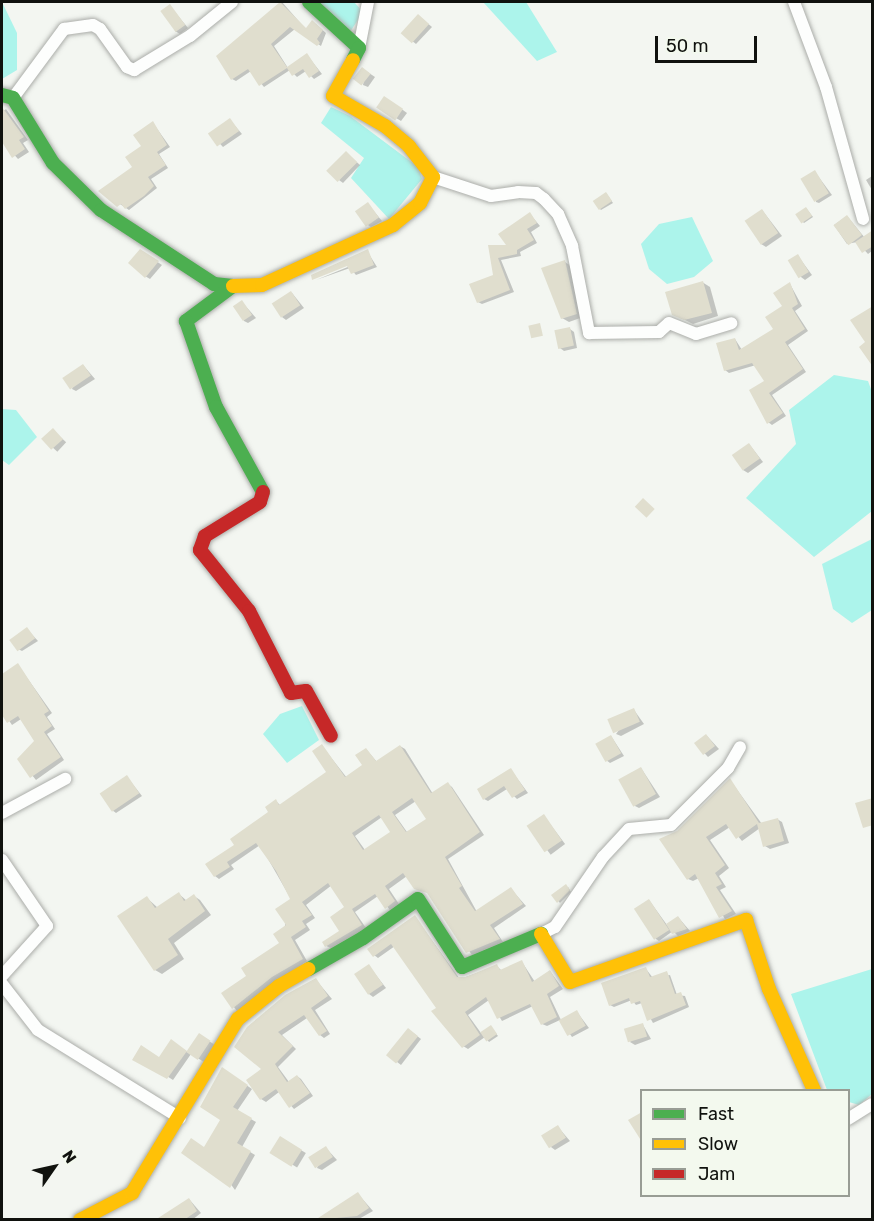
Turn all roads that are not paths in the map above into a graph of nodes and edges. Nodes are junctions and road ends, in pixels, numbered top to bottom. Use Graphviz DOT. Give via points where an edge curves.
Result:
graph roads {
  1 [pos="232,2"];
  2 [pos="309,2"];
  3 [pos="368,2"];
  4 [pos="794,2"];
  5 [pos="359,48"];
  6 [pos="7,96"];
  7 [pos="433,177"];
  8 [pos="862,219"];
  9 [pos="233,285"];
  10 [pos="731,323"];
  11 [pos="331,736"];
  12 [pos="740,747"];
  13 [pos="64,779"];
  14 [pos="2,813"];
  15 [pos="2,860"];
  16 [pos="543,933"];
  17 [pos="2,976"];
  18 [pos="2,984"];
  19 [pos="814,1089"];
  20 [pos="873,1104"];
  21 [pos="180,1118"];
  22 [pos="850,1118"];
  23 [pos="80,1220"];
  1 -- 6 [label="street" via="190,36 134,70 127,67 100,29 93,25 64,29"];
  2 -- 5 [label="street"];
  3 -- 5 [label="street"];
  4 -- 8 [label="street" via="826,87"];
  5 -- 7 [label="street" via="333,96 385,126 410,146"];
  6 -- 9 [label="street" via="53,163 100,210 214,284"];
  7 -- 9 [label="street" via="420,203 393,225 262,285"];
  7 -- 10 [label="street" via="491,196 518,192 536,193 544,198 558,214 572,246 589,333 659,332 669,323 696,334"];
  9 -- 11 [label="street" via="186,321 216,406 264,488 260,502 204,536 200,550 249,611 291,693 306,692"];
  12 -- 16 [label="street" via="728,768 671,825 628,829 603,857 555,927"];
  13 -- 14 [label="street"];
  15 -- 17 [label="street" via="47,926"];
  16 -- 19 [label="street" via="570,982 746,920 769,989"];
  16 -- 21 [label="street" via="462,967 418,899 363,938 279,987 238,1019"];
  18 -- 21 [label="street" via="38,1030"];
  20 -- 22 [label="street"];
  21 -- 23 [label="street" via="132,1193"];
}
